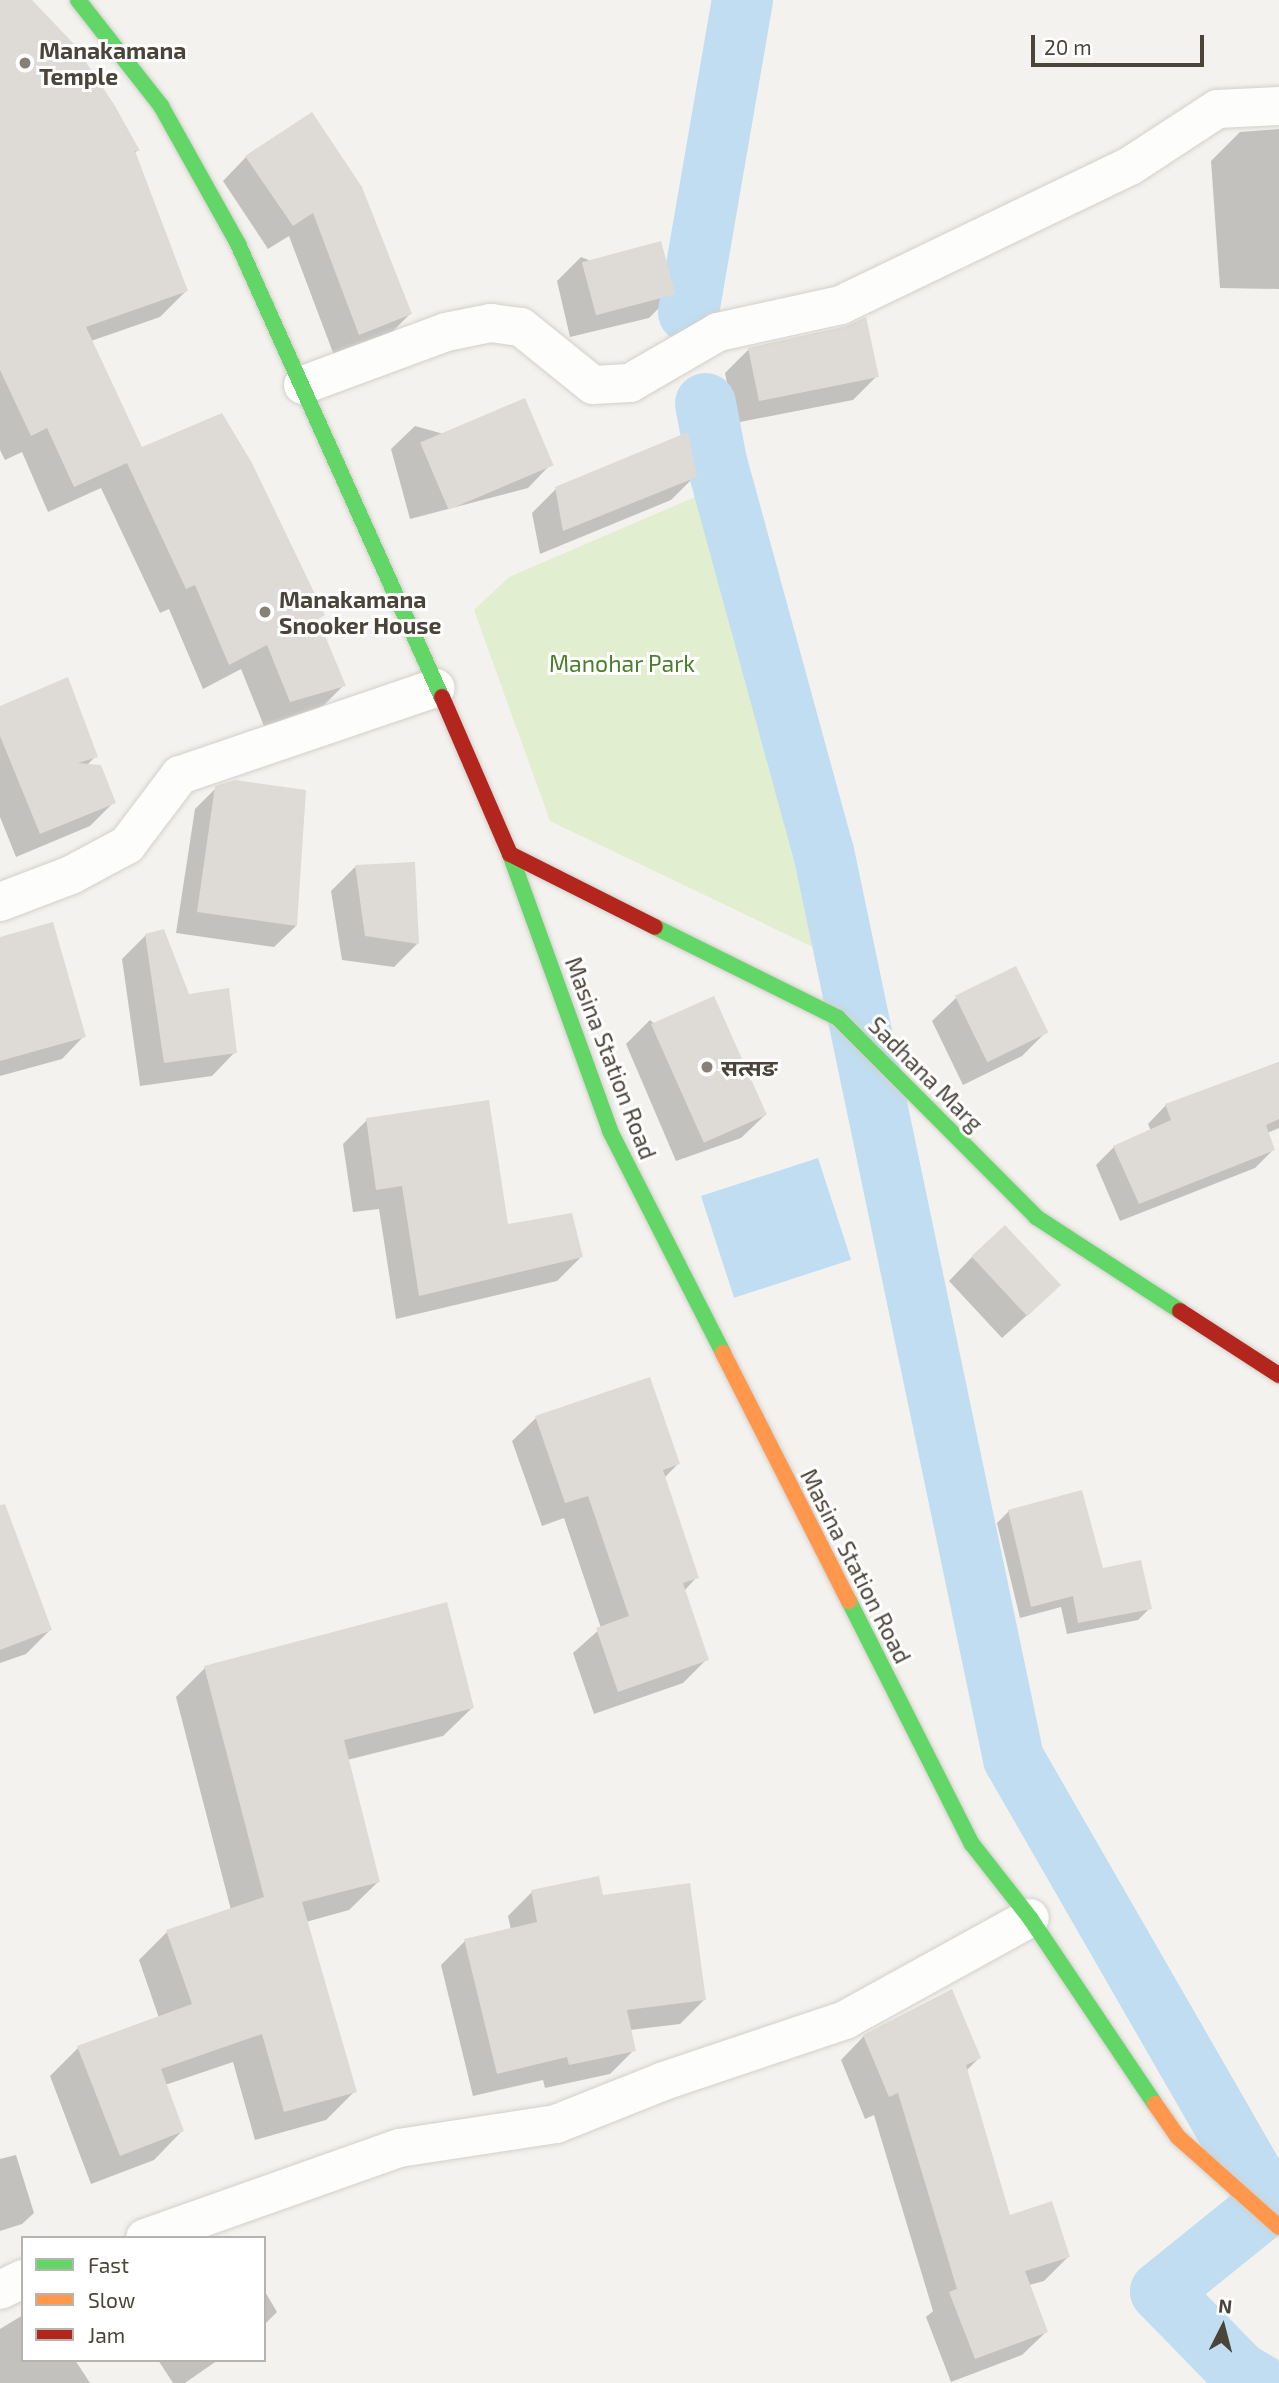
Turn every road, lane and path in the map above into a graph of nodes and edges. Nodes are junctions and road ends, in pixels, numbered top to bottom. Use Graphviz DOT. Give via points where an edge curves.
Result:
graph roads {
  1 [pos="78,0"];
  2 [pos="1279,106"];
  3 [pos="303,385"];
  4 [pos="436,688"];
  5 [pos="510,854"];
  6 [pos="0,902"];
  7 [pos="1279,1375"];
  8 [pos="1030,1918"];
  9 [pos="1279,2227"];
  10 [pos="151,2236"];
  11 [pos="21,2280"];
  12 [pos="0,2290"];
  1 -- 3 [label="main road, Masina Station Road" via="161,106 238,244"];
  2 -- 3 [label="street" via="1217,109 1130,166 841,305 718,332 630,383 593,385 521,327 491,323 446,332"];
  3 -- 4 [label="main road, Masina Station Road"];
  4 -- 5 [label="main road, Masina Station Road"];
  4 -- 6 [label="street" via="180,775 127,845 71,875"];
  5 -- 7 [label="main road, Sadhana Marg" via="838,1017 1036,1217"];
  5 -- 8 [label="main road, Masina Station Road" via="610,1131 972,1844"];
  8 -- 9 [label="main road, Masina Station Road" via="1178,2137"];
  8 -- 10 [label="street" via="845,2020 664,2081 556,2124 399,2148"];
  11 -- 12 [label="street"];
}
